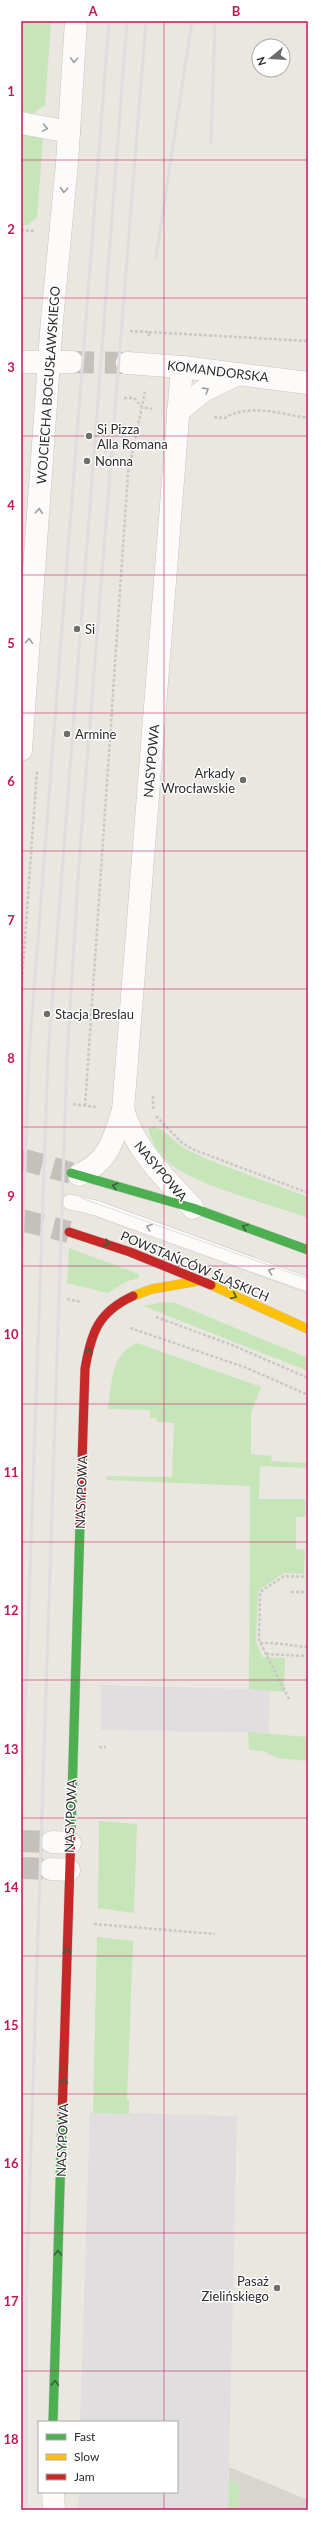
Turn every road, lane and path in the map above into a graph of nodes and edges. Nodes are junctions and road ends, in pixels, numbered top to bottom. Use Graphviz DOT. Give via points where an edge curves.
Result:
graph roads {
  1 [pos="76,21"];
  2 [pos="21,123"];
  3 [pos="69,132"];
  4 [pos="21,230"];
  5 [pos="41,232"];
  6 [pos="130,331"];
  7 [pos="149,332"];
  8 [pos="148,341"];
  9 [pos="308,341"];
  10 [pos="21,362"];
  11 [pos="50,362"];
  12 [pos="72,362"];
  13 [pos="127,363"];
  14 [pos="182,367"];
  15 [pos="238,374"];
  16 [pos="308,383"];
  17 [pos="145,392"];
  18 [pos="124,398"];
  19 [pos="142,407"];
  20 [pos="155,409"];
  21 [pos="178,412"];
  22 [pos="214,416"];
  23 [pos="308,418"];
  24 [pos="21,750"];
  25 [pos="73,1104"];
  26 [pos="85,1106"];
  27 [pos="102,1108"];
  28 [pos="123,1110"];
  29 [pos="153,1113"];
  30 [pos="75,1174"];
  31 [pos="308,1193"];
  32 [pos="70,1202"];
  33 [pos="193,1208"];
  34 [pos="69,1232"];
  35 [pos="308,1250"];
  36 [pos="198,1281"];
  37 [pos="308,1285"];
  38 [pos="67,1299"];
  39 [pos="88,1303"];
  40 [pos="153,1316"];
  41 [pos="127,1328"];
  42 [pos="308,1329"];
  43 [pos="308,1378"];
  44 [pos="308,1395"];
  45 [pos="308,1577"];
  46 [pos="291,1592"];
  47 [pos="308,1592"];
  48 [pos="260,1643"];
  49 [pos="308,1647"];
  50 [pos="266,1654"];
  51 [pos="308,1656"];
  52 [pos="289,1699"];
  53 [pos="67,1922"];
  54 [pos="215,1934"];
  55 [pos="53,2421"];
  56 [pos="53,2493"];
  57 [pos="54,2510"];
  1 -- 3 [label="street, WOJCIECHA BOGUSŁAWSKIEGO, one-way"];
  2 -- 3 [label="street, one-way"];
  3 -- 11 [label="street, WOJCIECHA BOGUSŁAWSKIEGO, one-way"];
  4 -- 5 [label="path"];
  6 -- 7 [label="path"];
  7 -- 8 [label="path"];
  7 -- 9 [label="path"];
  10 -- 11 [label="street"];
  11 -- 12 [label="street"];
  24 -- 11 [label="street, WOJCIECHA BOGUSŁAWSKIEGO, one-way"];
  13 -- 14 [label="street, KOMANDORSKA"];
  14 -- 15 [label="street, KOMANDORSKA"];
  14 -- 21 [label="street, NASYPOWA"];
  15 -- 16 [label="street, KOMANDORSKA"];
  21 -- 15 [label="street, one-way" via="204,391"];
  17 -- 19 [label="path"];
  18 -- 19 [label="path" via="134,398"];
  19 -- 20 [label="path"];
  19 -- 26 [label="path" via="128,474"];
  21 -- 28 [label="street, NASYPOWA"];
  22 -- 23 [label="path" via="224,418 232,413 247,410"];
  25 -- 26 [label="path"];
  26 -- 27 [label="path"];
  28 -- 30 [label="street, NASYPOWA" via="101,1162 94,1168"];
  28 -- 33 [label="street, NASYPOWA" via="136,1143 146,1157"];
  29 -- 31 [label="path" via="181,1142 192,1149"];
  33 -- 30 [label="street, one-way"];
  37 -- 32 [label="lane, one-way" via="104,1211"];
  35 -- 33 [label="street, one-way"];
  34 -- 36 [label="street, POWSTAŃCÓW ŚLĄSKICH, one-way" via="109,1243"];
  36 -- 42 [label="street, POWSTAŃCÓW ŚLĄSKICH, one-way"];
  53 -- 36 [label="street, NASYPOWA, one-way" via="60,1869 84,1383 88,1352 100,1322 125,1299 169,1285"];
  38 -- 39 [label="path"];
  40 -- 43 [label="path" via="232,1345"];
  41 -- 44 [label="path" via="246,1368"];
  45 -- 48 [label="path" via="284,1576 260,1592"];
  46 -- 47 [label="path"];
  48 -- 49 [label="path"];
  48 -- 50 [label="path"];
  50 -- 51 [label="path"];
  50 -- 52 [label="path"];
  53 -- 54 [label="path"];
  55 -- 53 [label="street, NASYPOWA, one-way"];
  56 -- 57 [label="street"];
}
